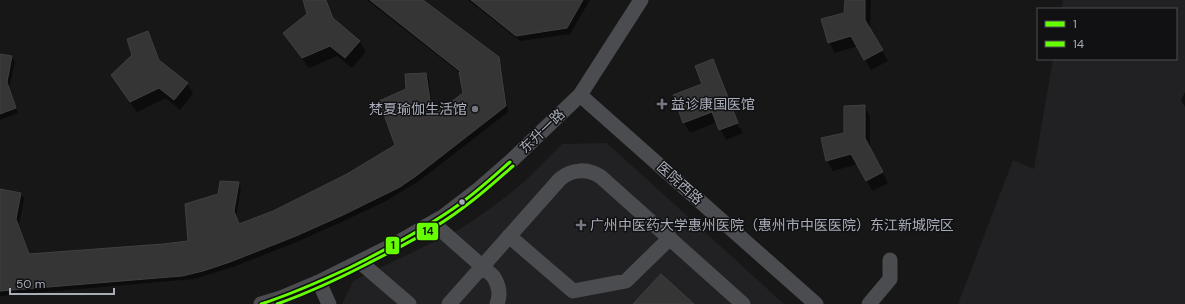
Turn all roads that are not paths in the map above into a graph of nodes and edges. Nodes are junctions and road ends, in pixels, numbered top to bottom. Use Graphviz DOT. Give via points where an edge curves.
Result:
graph roads {
  1 [pos="641,0"];
  2 [pos="580,95"];
  3 [pos="433,223"];
  4 [pos="509,236"];
  5 [pos="670,238"];
  6 [pos="890,260"];
  7 [pos="360,262"];
  8 [pos="482,266"];
  9 [pos="319,282"];
  10 [pos="261,304"];
  11 [pos="329,304"];
  12 [pos="409,304"];
  13 [pos="449,304"];
  14 [pos="497,304"];
  15 [pos="743,304"];
  16 [pos="816,304"];
  17 [pos="868,304"];
  1 -- 2 [label="street, 东升一路"];
  2 -- 3 [label="street, 东升一路" via="488,182"];
  2 -- 16 [label="street, 医院西路"];
  3 -- 7 [label="street, 东升一路"];
  3 -- 8 [label="street"];
  4 -- 5 [label="street" via="573,291 626,281"];
  4 -- 5 [label="street" via="560,179 569,173 585,171 601,177"];
  4 -- 8 [label="street"];
  5 -- 15 [label="street"];
  6 -- 17 [label="street" via="890,279"];
  7 -- 9 [label="street, 东升一路"];
  7 -- 12 [label="street"];
  8 -- 13 [label="street"];
  8 -- 14 [label="street" via="497,282 500,293"];
  9 -- 10 [label="street, 东升一路"];
  9 -- 11 [label="street"];
}
